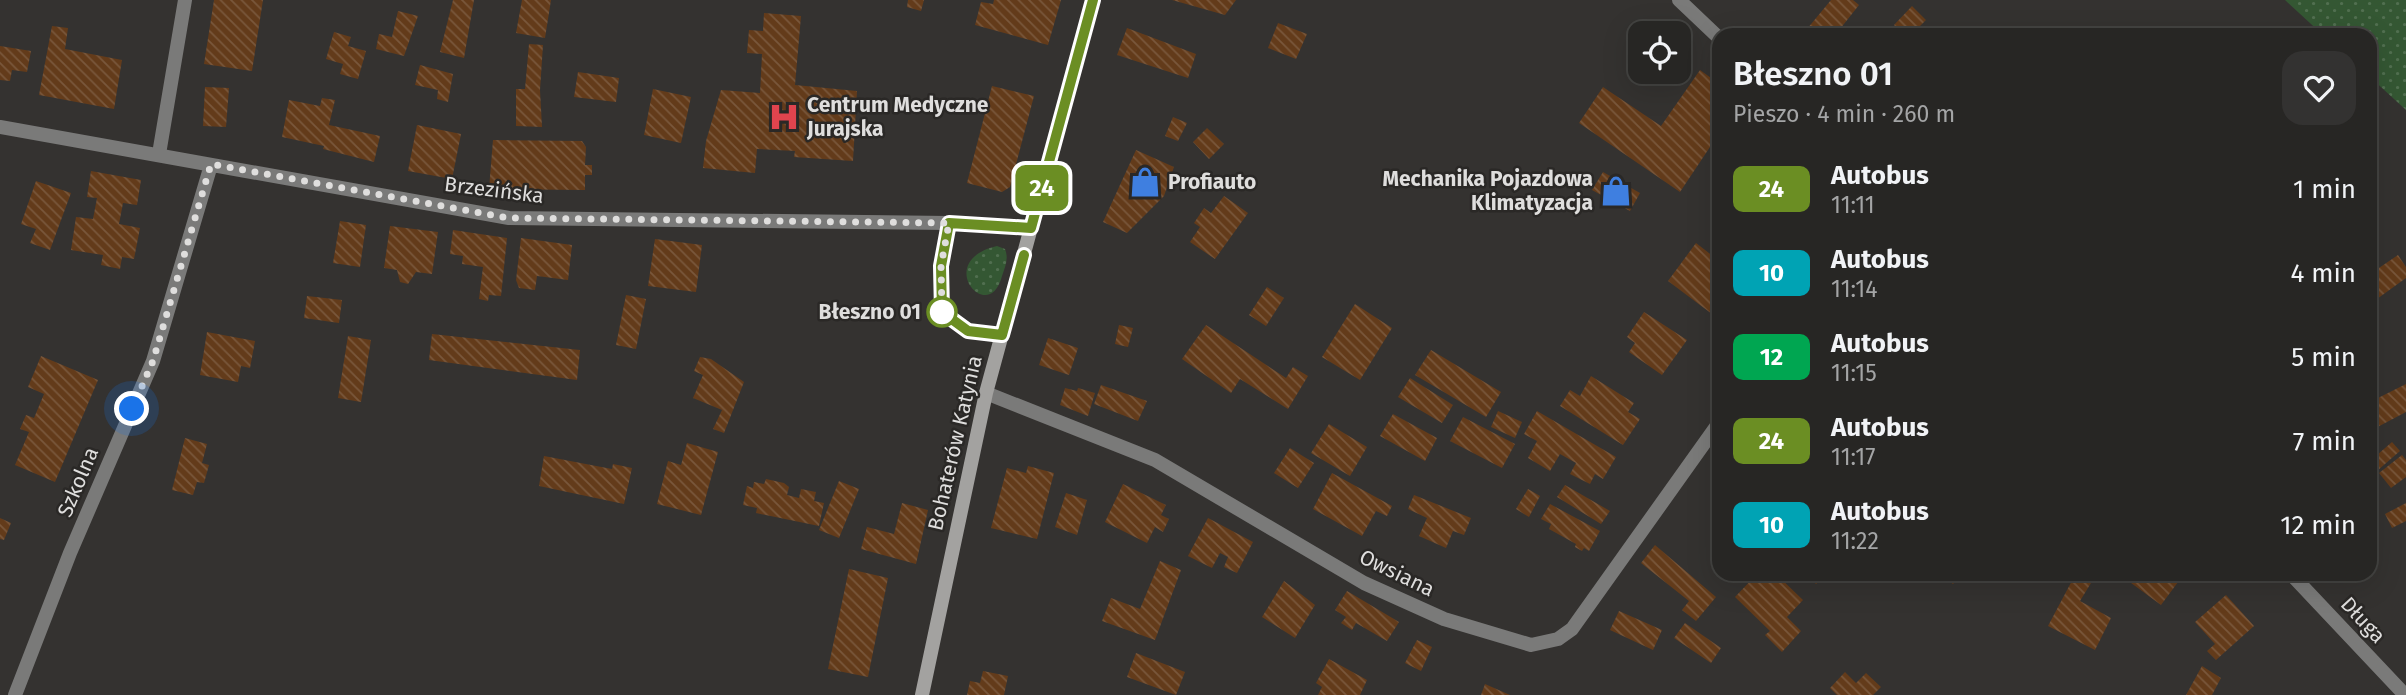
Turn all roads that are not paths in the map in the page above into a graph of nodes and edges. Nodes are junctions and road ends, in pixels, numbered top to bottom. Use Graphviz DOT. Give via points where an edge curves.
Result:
graph roads {
  1 [pos="185,0"];
  2 [pos="1093,0"];
  3 [pos="1679,0"];
  4 [pos="1712,31"];
  5 [pos="0,127"];
  6 [pos="159,154"];
  7 [pos="211,164"];
  8 [pos="949,223"];
  9 [pos="1031,228"];
  10 [pos="1002,335"];
  11 [pos="986,393"];
  12 [pos="1712,432"];
  13 [pos="2298,581"];
  14 [pos="15,695"];
  15 [pos="922,695"];
  16 [pos="2405,695"];
  1 -- 6 [label="street"];
  2 -- 9 [label="street, Bohaterów Katynia"];
  3 -- 4 [label="street"];
  5 -- 6 [label="street, Brzezińska"];
  6 -- 7 [label="street, Brzezińska"];
  7 -- 8 [label="street, Brzezińska" via="509,218"];
  7 -- 14 [label="street, Szkolna" via="153,361"];
  8 -- 9 [label="street, Brzezińska"];
  8 -- 10 [label="street" via="941,266 942,312 968,331"];
  9 -- 10 [label="street, Bohaterów Katynia"];
  10 -- 11 [label="street, Bohaterów Katynia"];
  11 -- 12 [label="street, Owsiana" via="1155,460 1375,588 1444,619 1531,645 1558,639 1572,629"];
  11 -- 15 [label="street, Bohaterów Katynia"];
  13 -- 16 [label="street, Długa"];
}
